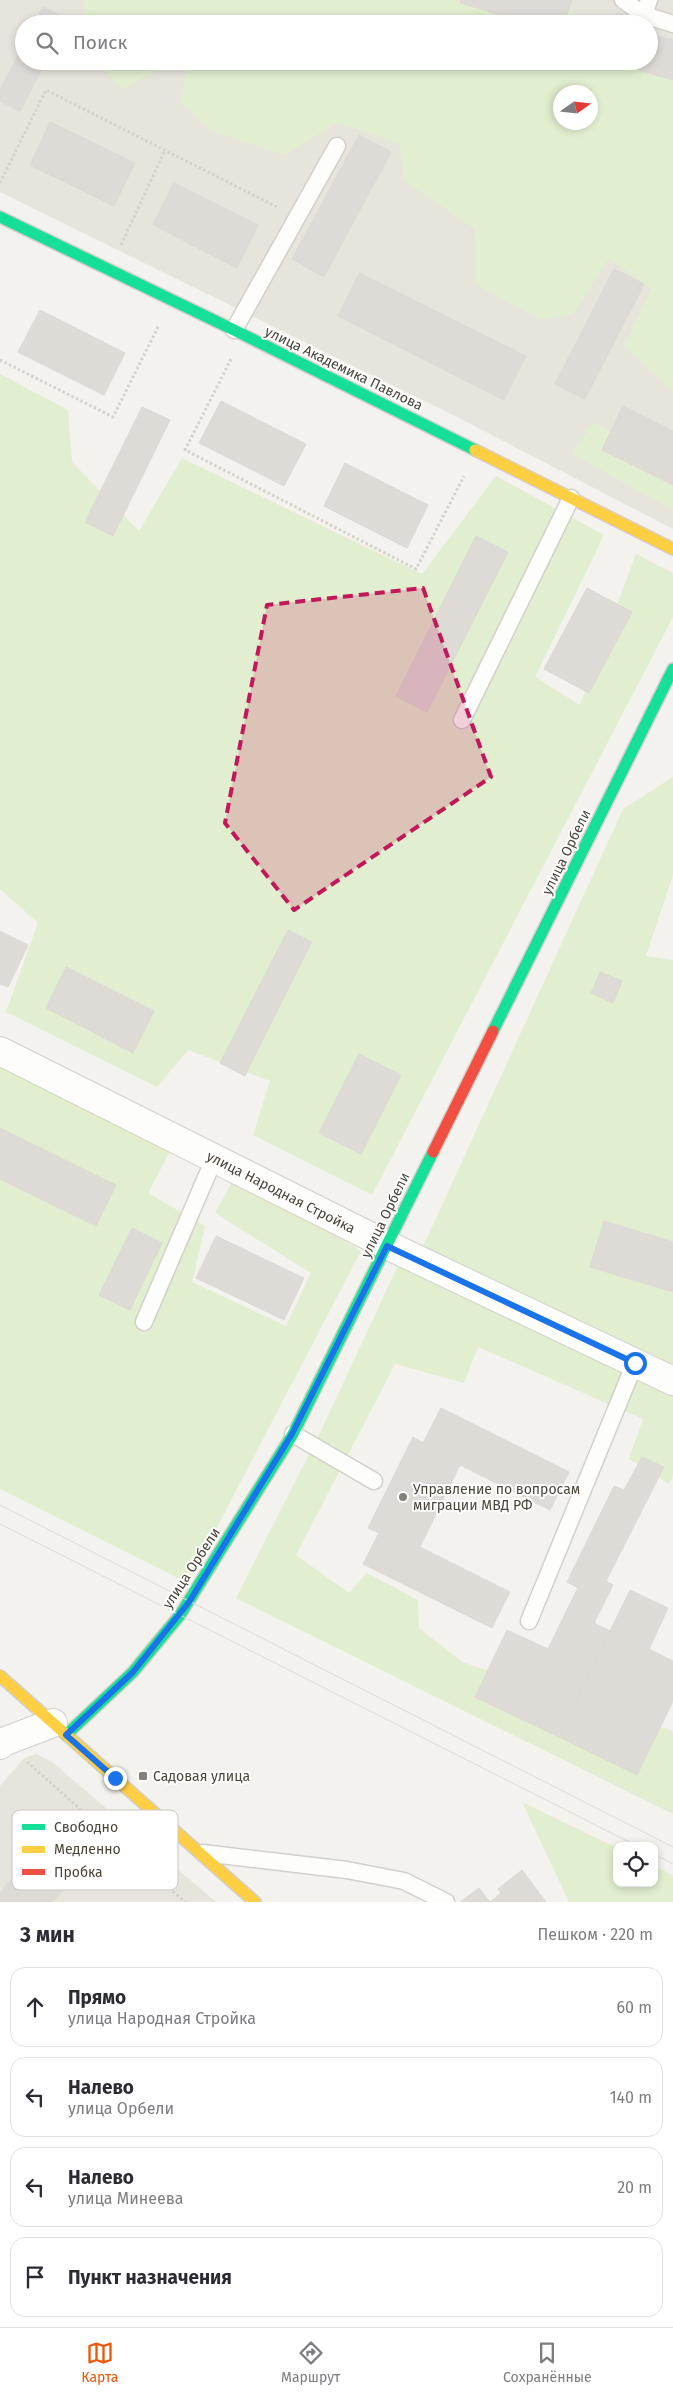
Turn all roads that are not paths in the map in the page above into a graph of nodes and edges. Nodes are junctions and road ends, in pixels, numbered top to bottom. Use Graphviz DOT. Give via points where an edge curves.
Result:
graph roads {
  1 [pos="623,0"];
  2 [pos="646,7"];
  3 [pos="673,24"];
  4 [pos="337,146"];
  5 [pos="0,217"];
  6 [pos="239,333"];
  7 [pos="571,498"];
  8 [pos="673,549"];
  9 [pos="673,669"];
  10 [pos="462,720"];
  11 [pos="0,1051"];
  12 [pos="214,1159"];
  13 [pos="387,1246"];
  14 [pos="144,1322"];
  15 [pos="635,1363"];
  16 [pos="673,1381"];
  17 [pos="292,1434"];
  18 [pos="374,1481"];
  19 [pos="529,1621"];
  20 [pos="0,1676"];
  21 [pos="59,1729"];
  22 [pos="2,1744"];
  23 [pos="151,1810"];
  24 [pos="178,1834"];
  25 [pos="199,1852"];
  26 [pos="255,1902"];
  27 [pos="446,1902"];
  1 -- 2 [label="lane"];
  2 -- 3 [label="lane"];
  4 -- 6 [label="lane"];
  5 -- 6 [label="street, улица Академика Павлова"];
  6 -- 7 [label="street, улица Академика Павлова"];
  7 -- 8 [label="street, улица Академика Павлова"];
  7 -- 10 [label="lane"];
  9 -- 13 [label="street, улица Орбели"];
  11 -- 12 [label="street, улица Народная Стройка"];
  12 -- 13 [label="street, улица Народная Стройка"];
  12 -- 14 [label="lane"];
  13 -- 15 [label="street, улица Народная Стройка"];
  13 -- 17 [label="street, улица Орбели"];
  15 -- 16 [label="street, улица Народная Стройка"];
  15 -- 19 [label="lane"];
  17 -- 18 [label="lane"];
  17 -- 21 [label="street, улица Орбели" via="180,1615 133,1672"];
  20 -- 21 [label="street"];
  21 -- 22 [label="street"];
  21 -- 23 [label="street"];
  24 -- 25 [label="street"];
  25 -- 26 [label="street"];
  25 -- 27 [label="lane" via="347,1870 404,1881"];
}
